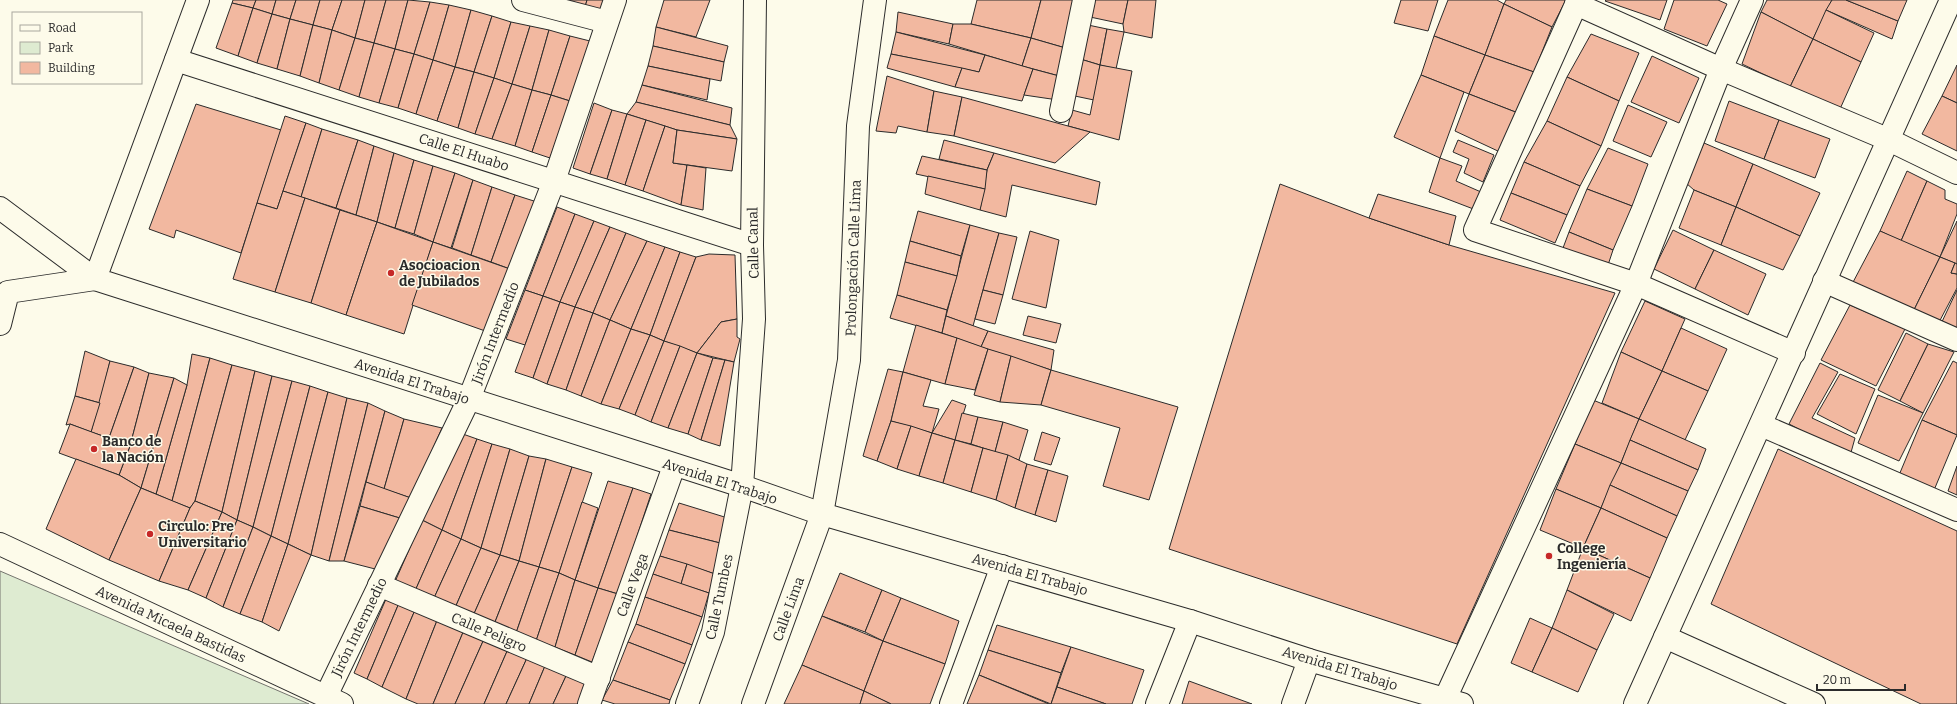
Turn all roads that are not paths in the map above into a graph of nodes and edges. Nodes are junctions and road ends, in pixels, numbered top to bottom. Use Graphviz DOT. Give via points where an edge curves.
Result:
graph roads {
  1 [pos="198,0"];
  2 [pos="523,0"];
  3 [pos="615,0"];
  4 [pos="755,0"];
  5 [pos="876,0"];
  6 [pos="1084,0"];
  7 [pos="1752,0"];
  8 [pos="1951,0"];
  9 [pos="1577,2"];
  10 [pos="607,22"];
  11 [pos="176,60"];
  12 [pos="1721,69"];
  13 [pos="1062,111"];
  14 [pos="1887,139"];
  15 [pos="1957,173"];
  16 [pos="554,181"];
  17 [pos="0,208"];
  18 [pos="752,245"];
  19 [pos="95,280"];
  20 [pos="1824,281"];
  21 [pos="1636,284"];
  22 [pos="4,291"];
  23 [pos="0,324"];
  24 [pos="1957,340"];
  25 [pos="1794,353"];
  26 [pos="469,399"];
  27 [pos="1761,425"];
  28 [pos="674,466"];
  29 [pos="742,486"];
  30 [pos="1957,510"];
  31 [pos="822,514"];
  32 [pos="0,544"];
  33 [pos="1002,566"];
  34 [pos="379,585"];
  35 [pos="1190,621"];
  36 [pos="1665,638"];
  37 [pos="1309,660"];
  38 [pos="599,678"];
  39 [pos="334,700"];
  40 [pos="1454,702"];
  41 [pos="589,704"];
  42 [pos="687,704"];
  43 [pos="753,704"];
  44 [pos="951,704"];
  45 [pos="1157,704"];
  46 [pos="1293,704"];
  47 [pos="1635,704"];
  48 [pos="1814,704"];
  1 -- 11 [label="street"];
  2 -- 10 [label="street"];
  3 -- 10 [label="street, Jirón Intermedio"];
  4 -- 18 [label="street, Calle Canal"];
  5 -- 31 [label="street, Prolongación Calle Lima" via="858,126 849,360"];
  6 -- 13 [label="street"];
  7 -- 12 [label="street"];
  8 -- 14 [label="street"];
  9 -- 12 [label="street"];
  9 -- 21 [label="street" via="1475,230"];
  10 -- 16 [label="street, Jirón Intermedio"];
  11 -- 16 [label="street, Calle El Huabo"];
  11 -- 19 [label="street"];
  12 -- 14 [label="street"];
  12 -- 21 [label="street"];
  14 -- 15 [label="street"];
  14 -- 20 [label="street"];
  16 -- 18 [label="street, Calle El Huabo"];
  16 -- 26 [label="street, Jirón Intermedio"];
  17 -- 19 [label="street, Avenida El Trabajo"];
  18 -- 29 [label="street, Calle Canal" via="754,319"];
  19 -- 22 [label="street"];
  19 -- 26 [label="street, Avenida El Trabajo"];
  20 -- 24 [label="street"];
  20 -- 25 [label="street"];
  21 -- 25 [label="street"];
  21 -- 40 [label="street"];
  22 -- 23 [label="street"];
  25 -- 27 [label="street"];
  26 -- 28 [label="street, Avenida El Trabajo"];
  26 -- 34 [label="street, Jirón Intermedio"];
  27 -- 30 [label="street"];
  27 -- 36 [label="street"];
  28 -- 29 [label="street, Avenida El Trabajo"];
  28 -- 38 [label="street, Calle Vega"];
  29 -- 31 [label="street, Avenida El Trabajo"];
  29 -- 42 [label="street, Calle Tumbes" via="713,632"];
  31 -- 33 [label="street, Avenida El Trabajo"];
  31 -- 43 [label="street, Calle Lima"];
  32 -- 39 [label="street, Avenida Micaela Bastidas"];
  33 -- 35 [label="street, Avenida El Trabajo"];
  33 -- 44 [label="street"];
  34 -- 38 [label="street, Calle Peligro"];
  34 -- 39 [label="street, Jirón Intermedio"];
  35 -- 37 [label="street, Avenida El Trabajo"];
  35 -- 45 [label="street"];
  36 -- 47 [label="street"];
  36 -- 48 [label="street"];
  37 -- 40 [label="street, Avenida El Trabajo"];
  37 -- 46 [label="street"];
  38 -- 41 [label="street, Calle Vega"];
}
